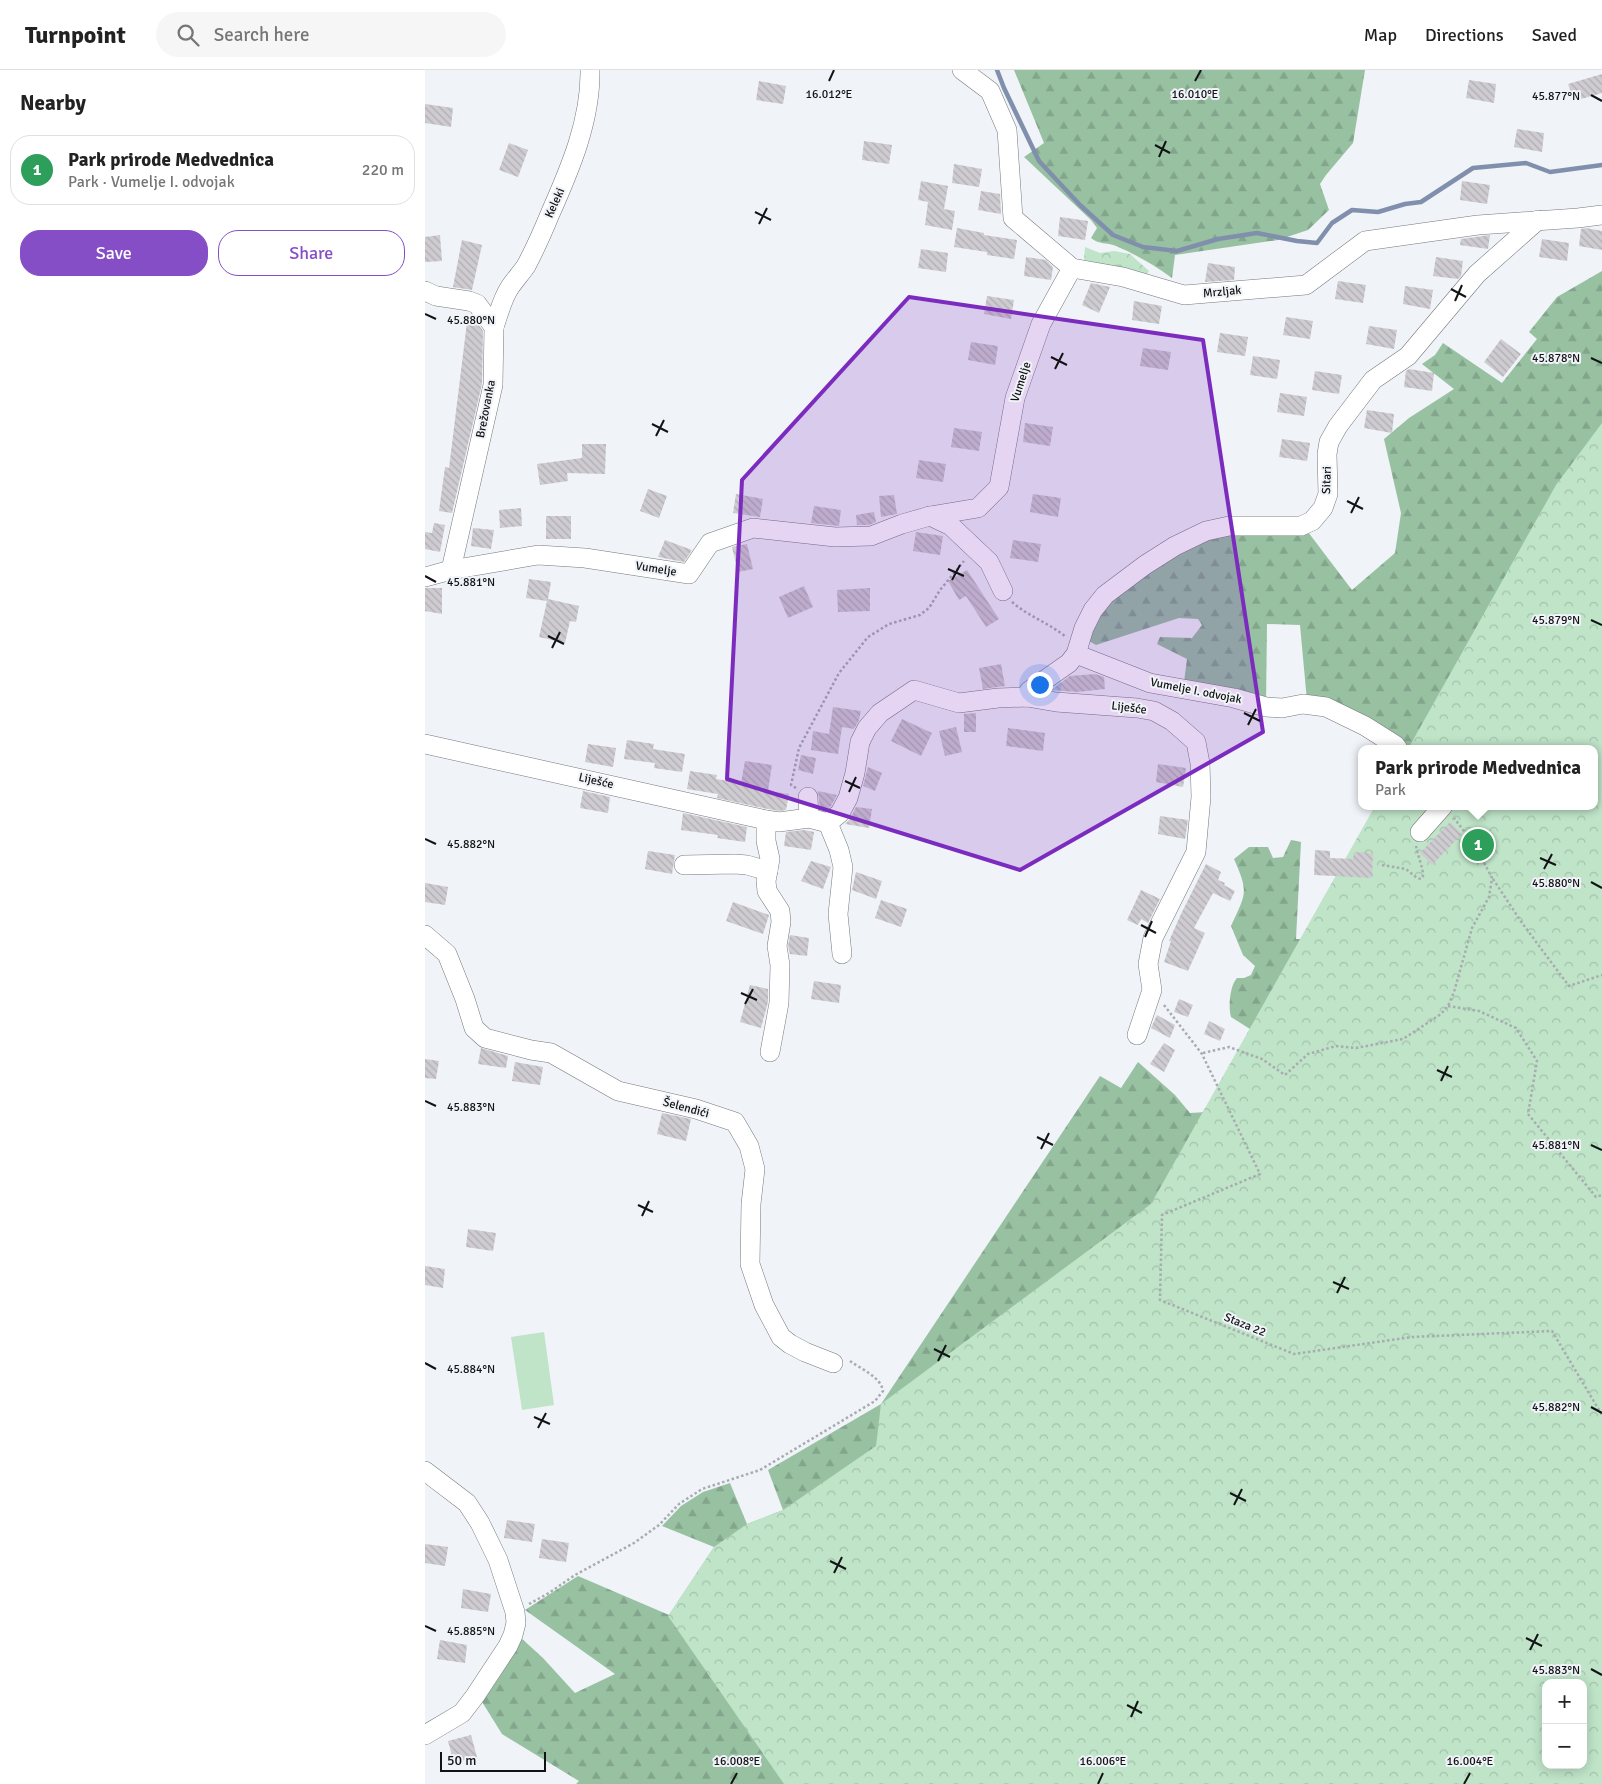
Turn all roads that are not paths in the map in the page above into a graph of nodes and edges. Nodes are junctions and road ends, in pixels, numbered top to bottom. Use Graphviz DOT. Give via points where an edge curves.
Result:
graph roads {
  1 [pos="590,70"];
  2 [pos="962,70"];
  3 [pos="1602,215"];
  4 [pos="1538,220"];
  5 [pos="1072,268"];
  6 [pos="425,291"];
  7 [pos="494,326"];
  8 [pos="930,516"];
  9 [pos="451,570"];
  10 [pos="425,577"];
  11 [pos="1003,591"];
  12 [pos="1077,650"];
  13 [pos="1027,697"];
  14 [pos="425,744"];
  15 [pos="1392,745"];
  16 [pos="807,796"];
  17 [pos="1447,810"];
  18 [pos="809,818"];
  19 [pos="766,820"];
  20 [pos="828,823"];
  21 [pos="1420,832"];
  22 [pos="684,865"];
  23 [pos="768,871"];
  24 [pos="425,935"];
  25 [pos="842,954"];
  26 [pos="1137,1035"];
  27 [pos="770,1052"];
  28 [pos="833,1363"];
  29 [pos="425,1471"];
  30 [pos="425,1735"];
  1 -- 7 [label="street, Keleki" via="575,155 539,240 509,288"];
  2 -- 5 [label="street" via="990,91 1007,130 1013,218"];
  3 -- 4 [label="street, Mrzljak"];
  4 -- 5 [label="street, Mrzljak" via="1365,241 1306,284 1184,295 1123,277"];
  4 -- 12 [label="street, Sitari" via="1477,274 1408,356 1373,380 1338,426 1329,442 1327,454 1328,494 1323,508 1312,521 1301,526 1229,526 1206,531 1175,546 1105,595 1083,628"];
  5 -- 8 [label="street, Vumelje" via="1041,324 1015,398 999,487 978,508"];
  6 -- 7 [label="street" via="477,304"];
  7 -- 9 [label="street, Brežovanka" via="493,385"];
  8 -- 9 [label="street, Vumelje" via="871,536 835,537 753,528 710,543 689,574 585,558 538,555"];
  8 -- 11 [label="street" via="951,526 989,562"];
  9 -- 10 [label="street"];
  12 -- 13 [label="street, Sitari" via="1069,664 1029,691"];
  12 -- 15 [label="street, Vumelje I. odvojak" via="1150,683 1266,707 1303,704 1326,707 1365,726"];
  13 -- 20 [label="street, Liješće" via="959,703 914,690 899,699 867,728 860,742 847,798 839,813"];
  13 -- 26 [label="street, Liješće" via="1154,711 1172,721 1196,742 1201,797 1196,852 1153,938 1148,964 1152,990"];
  14 -- 19 [label="street, Liješće"];
  16 -- 18 [label="street"];
  17 -- 21 [label="street"];
  18 -- 19 [label="street, Liješće" via="779,822"];
  18 -- 20 [label="street, Liješće"];
  19 -- 23 [label="street"];
  20 -- 25 [label="street" via="843,867 838,914"];
  22 -- 23 [label="street" via="735,864"];
  23 -- 27 [label="street" via="767,891 780,911 781,922 777,946 779,1003"];
  24 -- 28 [label="street, Šelendići" via="447,954 474,1028 485,1038 551,1053 618,1091 696,1109 735,1122 749,1146 755,1169 750,1264 764,1305 785,1340"];
  29 -- 30 [label="street" via="467,1503 480,1524 498,1560 516,1623 513,1635 462,1713"];
}
